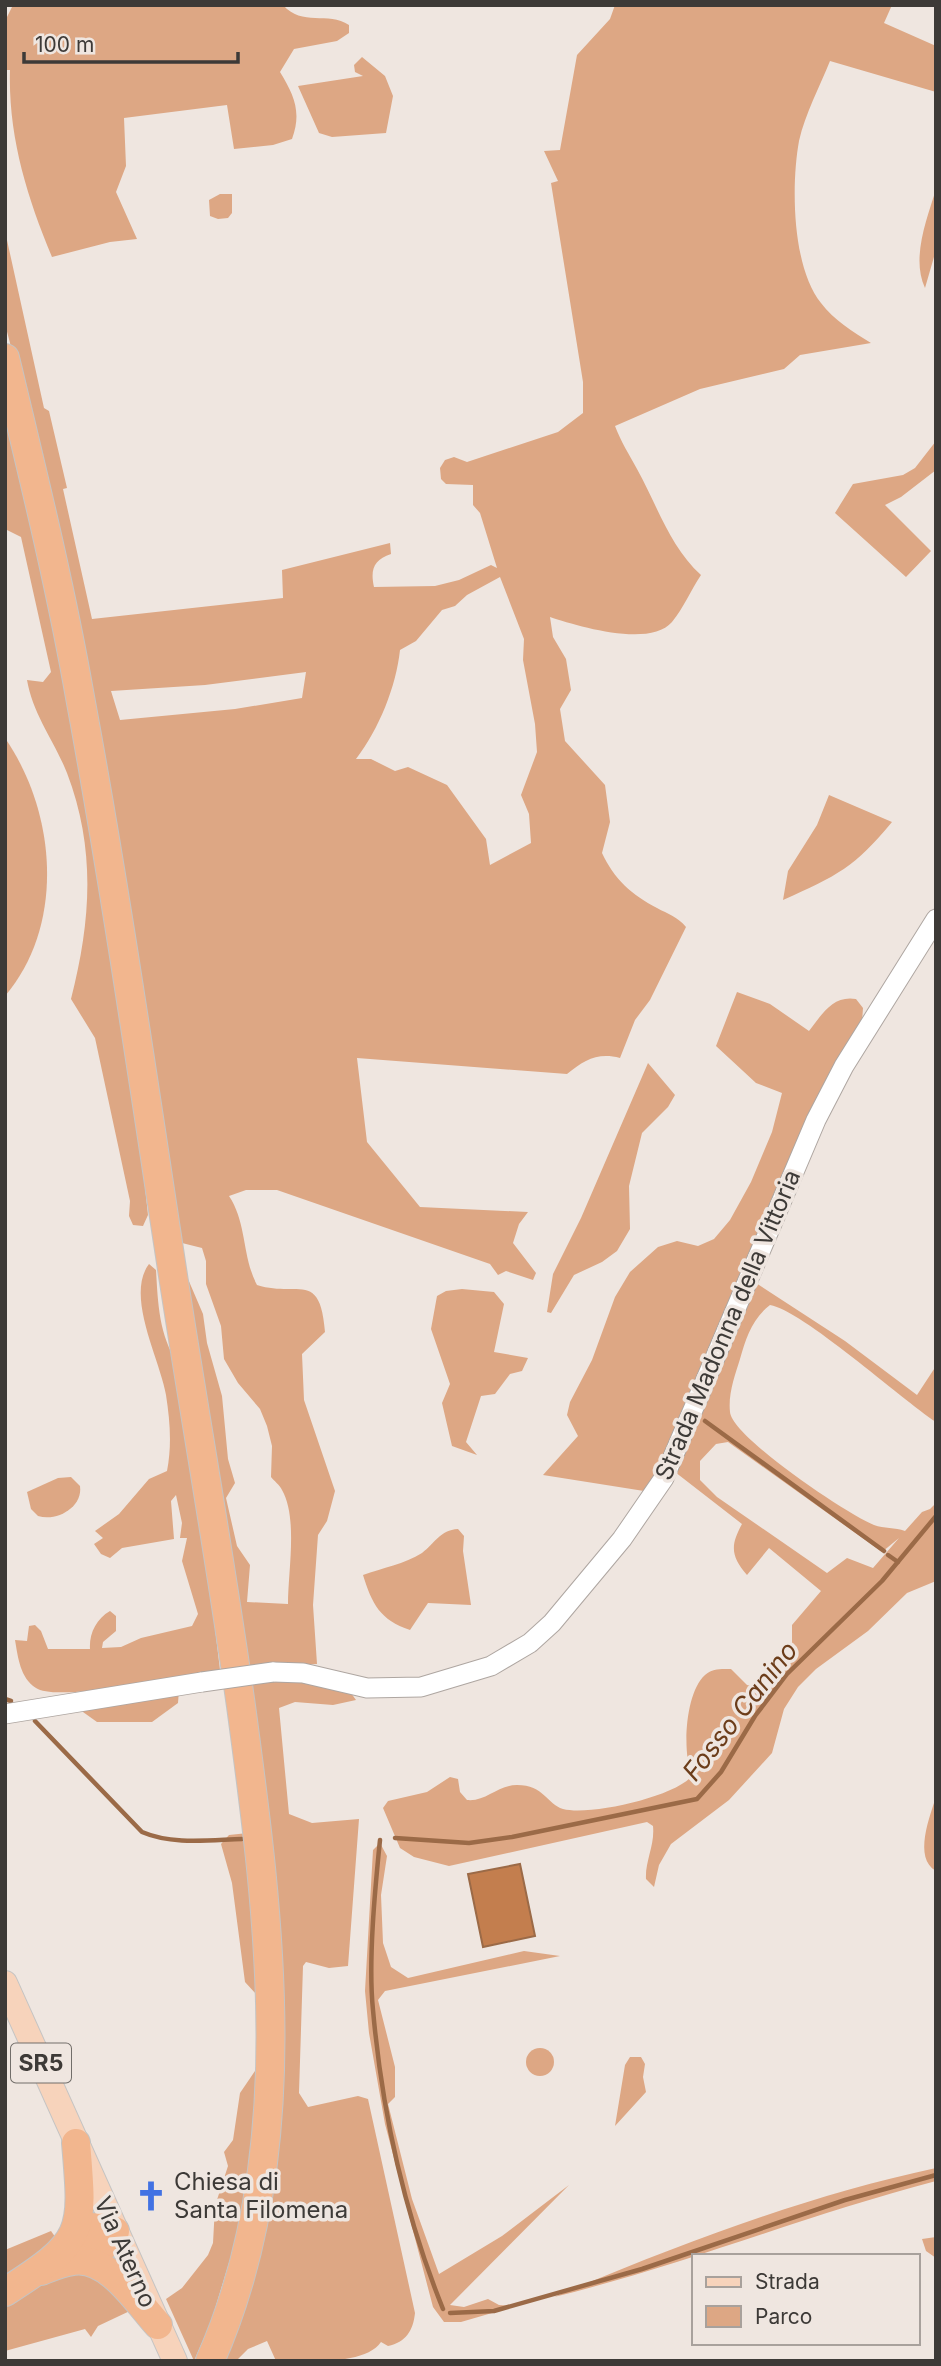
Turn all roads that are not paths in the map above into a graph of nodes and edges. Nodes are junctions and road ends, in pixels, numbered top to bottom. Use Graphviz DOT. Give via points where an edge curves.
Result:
graph roads {
  1 [pos="5,358"];
  2 [pos="936,919"];
  3 [pos="5,1714"];
  4 [pos="5,1983"];
  5 [pos="76,2143"];
  6 [pos="115,2231"];
  7 [pos="75,2247"];
  8 [pos="5,2292"];
  9 [pos="158,2325"];
  10 [pos="213,2355"];
  11 [pos="174,2361"];
  1 -- 10 [label="highway" via="57,577 85,724 233,1649 257,1827 270,2004 265,2141 252,2227"];
  2 -- 3 [label="street, Strada Madonna della Vittoria, bridge" via="844,1066 816,1120 664,1478 622,1539 530,1643 491,1666 421,1687 367,1688 303,1673 273,1672"];
  4 -- 5 [label="main road, SR5"];
  5 -- 6 [label="main road, Via Aterno / SR5"];
  5 -- 7 [label="highway" via="82,2208"];
  6 -- 7 [label="highway" via="92,2227"];
  6 -- 9 [label="main road, Via Aterno / SR5"];
  7 -- 8 [label="highway"];
  7 -- 9 [label="highway" via="110,2274"];
  9 -- 11 [label="main road, Via Aterno / SR5"];
}
